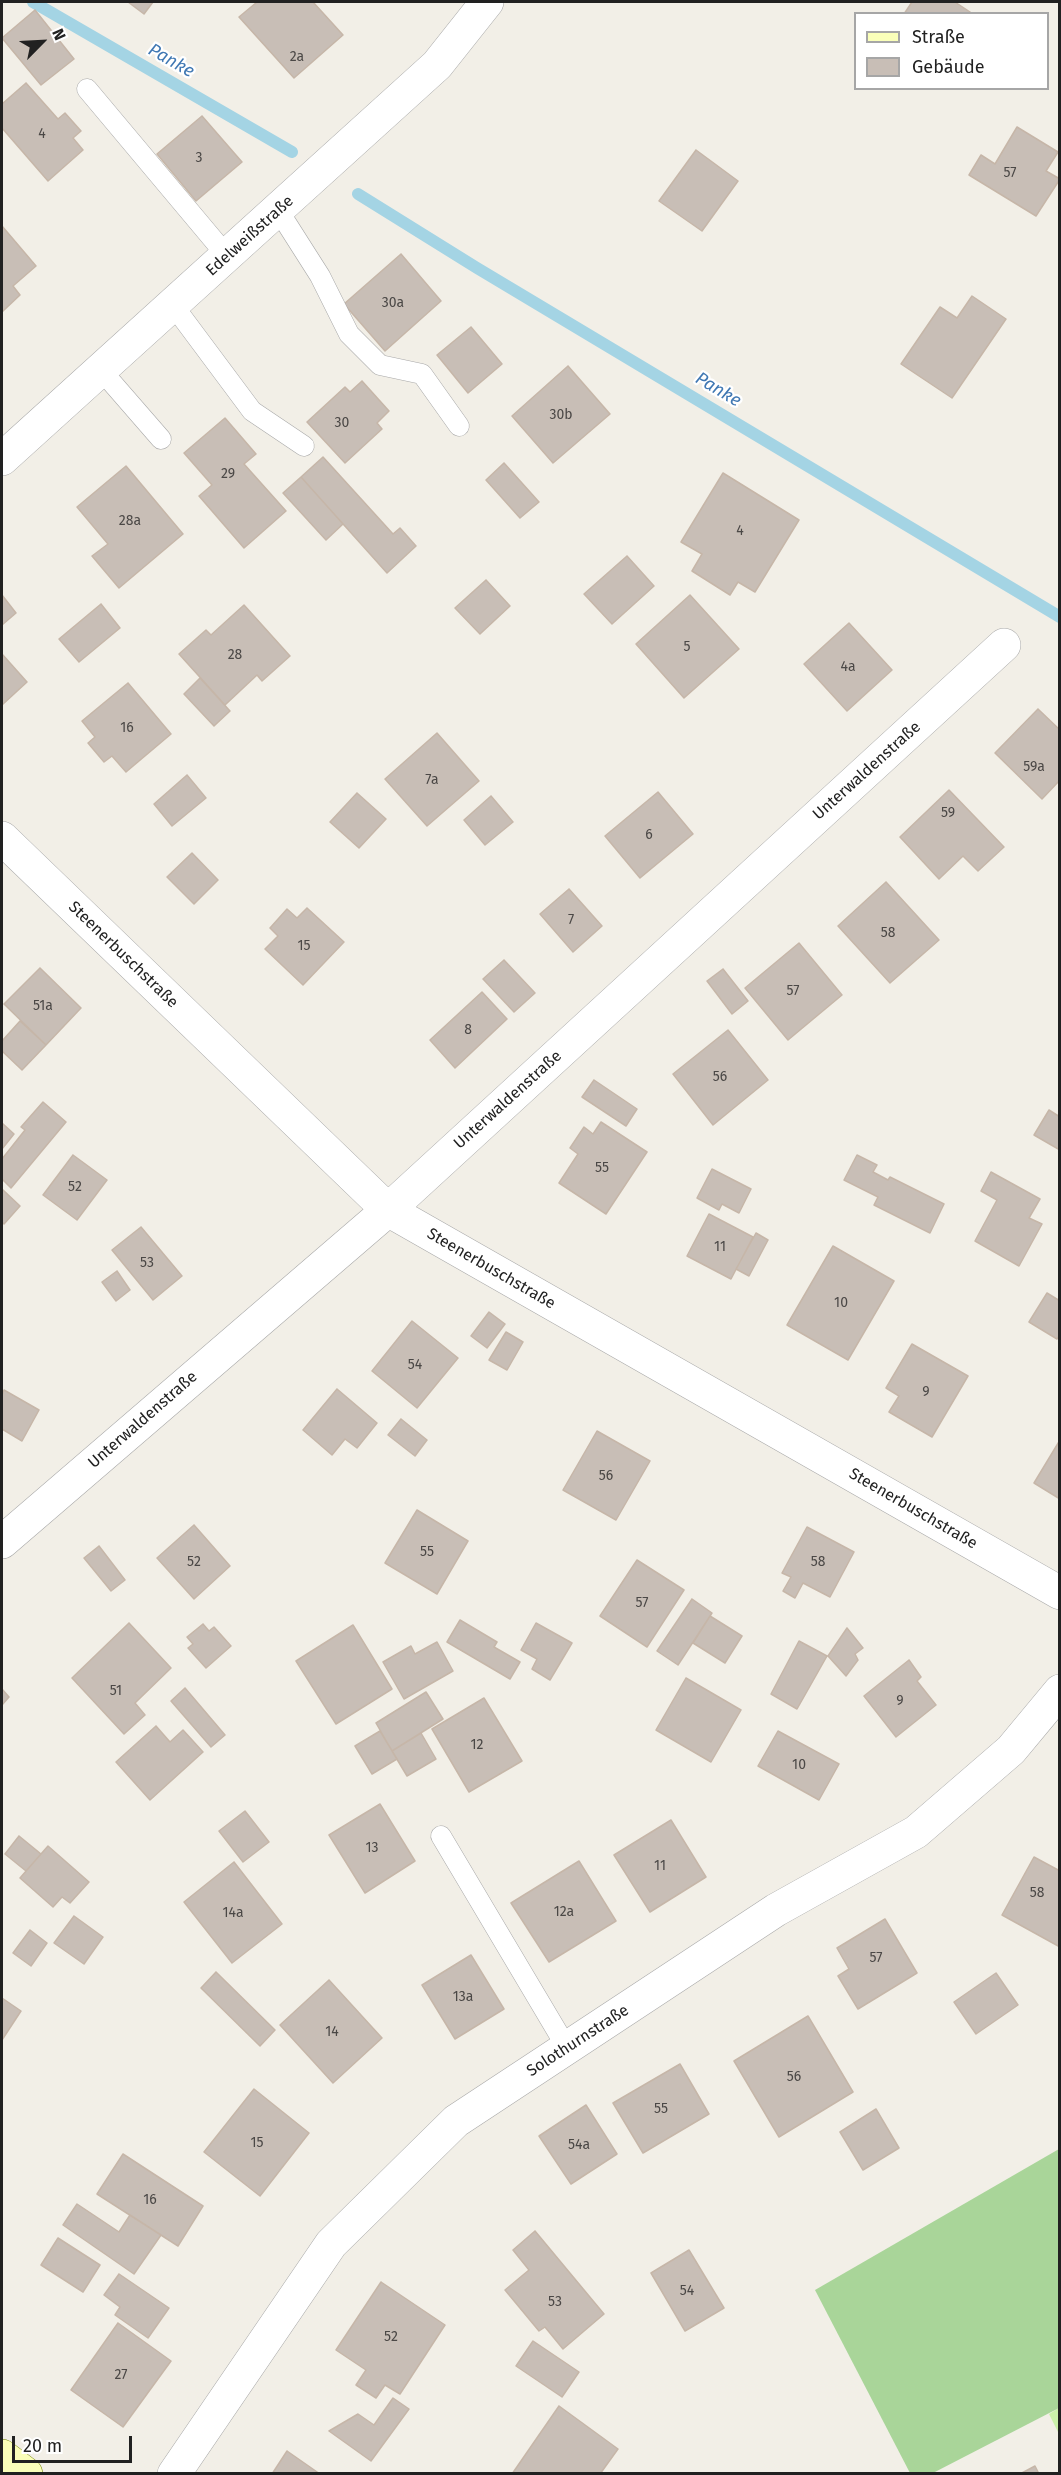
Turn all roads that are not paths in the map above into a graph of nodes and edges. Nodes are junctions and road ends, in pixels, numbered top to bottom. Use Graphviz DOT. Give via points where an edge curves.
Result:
graph roads {
  1 [pos="487,2"];
  2 [pos="87,89"];
  3 [pos="278,210"];
  4 [pos="227,256"];
  5 [pos="173,305"];
  6 [pos="101,370"];
  7 [pos="459,426"];
  8 [pos="161,439"];
  9 [pos="304,446"];
  10 [pos="2,459"];
  11 [pos="1004,645"];
  12 [pos="2,838"];
  13 [pos="388,1210"];
  14 [pos="2,1542"];
  15 [pos="1059,1593"];
  16 [pos="1059,1691"];
  17 [pos="441,1836"];
  18 [pos="567,2048"];
  19 [pos="2,2456"];
  20 [pos="26,2474"];
  21 [pos="174,2474"];
  1 -- 3 [label="street, Edelweißstraße" via="437,65"];
  2 -- 4 [label="lane"];
  3 -- 4 [label="street, Edelweißstraße"];
  3 -- 7 [label="lane" via="320,276 349,334 380,365 422,374"];
  4 -- 5 [label="street, Edelweißstraße"];
  5 -- 6 [label="street, Edelweißstraße"];
  5 -- 9 [label="lane" via="252,411"];
  6 -- 8 [label="lane"];
  6 -- 10 [label="street, Edelweißstraße"];
  11 -- 13 [label="street, Unterwaldenstraße"];
  12 -- 13 [label="street, Steenerbuschstraße"];
  13 -- 14 [label="street, Unterwaldenstraße"];
  13 -- 15 [label="street, Steenerbuschstraße"];
  16 -- 18 [label="street, Solothurnstraße" via="1011,1750 916,1832 776,1911"];
  17 -- 18 [label="lane"];
  18 -- 21 [label="street, Solothurnstraße" via="456,2121 331,2244"];
  19 -- 20 [label="main road"];
}
